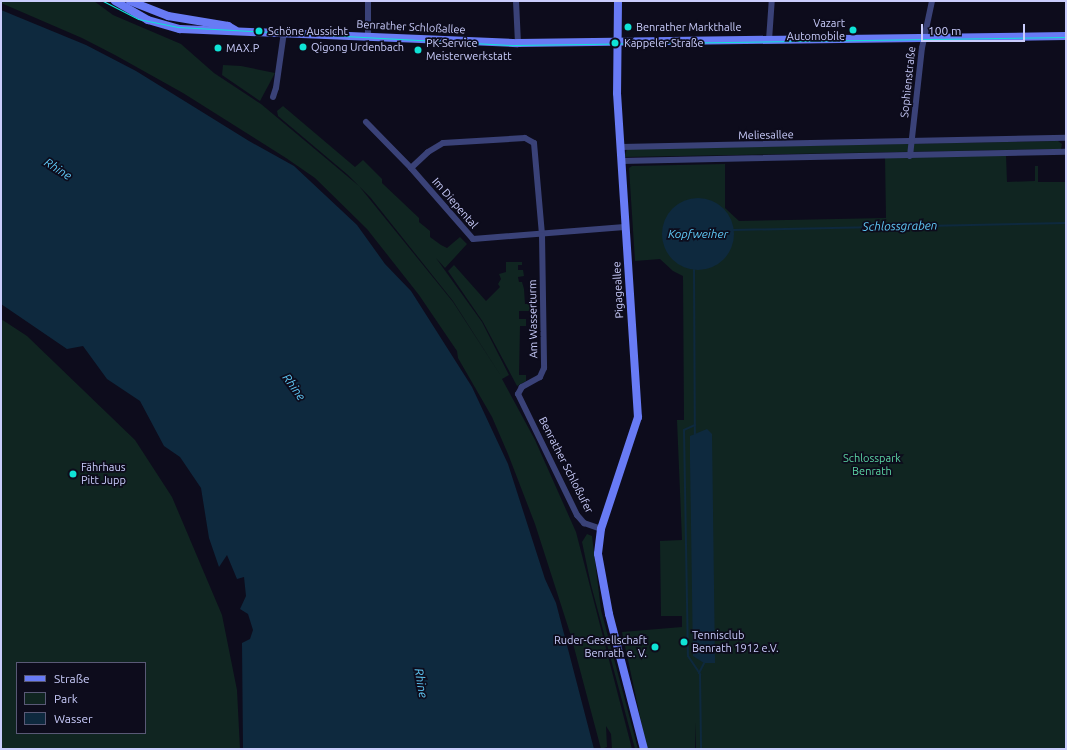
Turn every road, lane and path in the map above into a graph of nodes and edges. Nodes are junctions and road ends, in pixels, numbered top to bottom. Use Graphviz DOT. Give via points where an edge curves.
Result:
graph roads {
  1 [pos="116,1"];
  2 [pos="130,1"];
  3 [pos="368,1"];
  4 [pos="516,1"];
  5 [pos="618,1"];
  6 [pos="772,1"];
  7 [pos="932,1"];
  8 [pos="235,30"];
  9 [pos="284,32"];
  10 [pos="368,36"];
  11 [pos="1066,36"];
  12 [pos="924,38"];
  13 [pos="769,40"];
  14 [pos="616,42"];
  15 [pos="518,43"];
  16 [pos="272,97"];
  17 [pos="366,122"];
  18 [pos="1066,138"];
  19 [pos="912,142"];
  20 [pos="621,147"];
  21 [pos="1066,152"];
  22 [pos="910,156"];
  23 [pos="622,161"];
  24 [pos="412,168"];
  25 [pos="625,227"];
  26 [pos="542,235"];
  27 [pos="519,391"];
  28 [pos="601,529"];
  29 [pos="644,749"];
  1 -- 8 [label="main road, Benrather Schloßallee" via="148,20 180,29 225,32"];
  2 -- 8 [label="main road, Benrather Schloßallee" via="176,18 228,26"];
  3 -- 10 [label="street"];
  4 -- 15 [label="street"];
  5 -- 14 [label="main road"];
  6 -- 13 [label="street"];
  7 -- 12 [label="street, Sophienstraße"];
  8 -- 9 [label="main road, Benrather Schloßallee"];
  9 -- 10 [label="main road, Benrather Schloßallee"];
  9 -- 16 [label="street" via="276,88"];
  10 -- 15 [label="main road, Benrather Schloßallee"];
  11 -- 12 [label="main road, Benrather Schloßallee"];
  12 -- 13 [label="main road, Benrather Schloßallee"];
  12 -- 19 [label="street, Sophienstraße"];
  13 -- 14 [label="main road, Benrather Schloßallee"];
  14 -- 15 [label="main road, Benrather Schloßallee"];
  14 -- 20 [label="main road, Pigageallee"];
  17 -- 24 [label="street, Im Diepental"];
  18 -- 19 [label="street, Meliesallee"];
  19 -- 20 [label="street, Meliesallee"];
  19 -- 22 [label="street"];
  20 -- 23 [label="main road, Pigageallee"];
  21 -- 22 [label="street"];
  22 -- 23 [label="street"];
  23 -- 25 [label="main road, Pigageallee"];
  24 -- 26 [label="street, Im Diepental" via="474,239"];
  24 -- 26 [label="street, Am Wasserturm" via="428,152 443,143 531,140 536,148"];
  25 -- 26 [label="street, Im Diepental"];
  25 -- 28 [label="main road, Pigageallee" via="638,417"];
  26 -- 27 [label="street, Am Wasserturm" via="544,368 540,377"];
  27 -- 28 [label="street, Benrather Schloßufer" via="577,515 584,523"];
  28 -- 29 [label="main road" via="598,554 603,584"];
}
